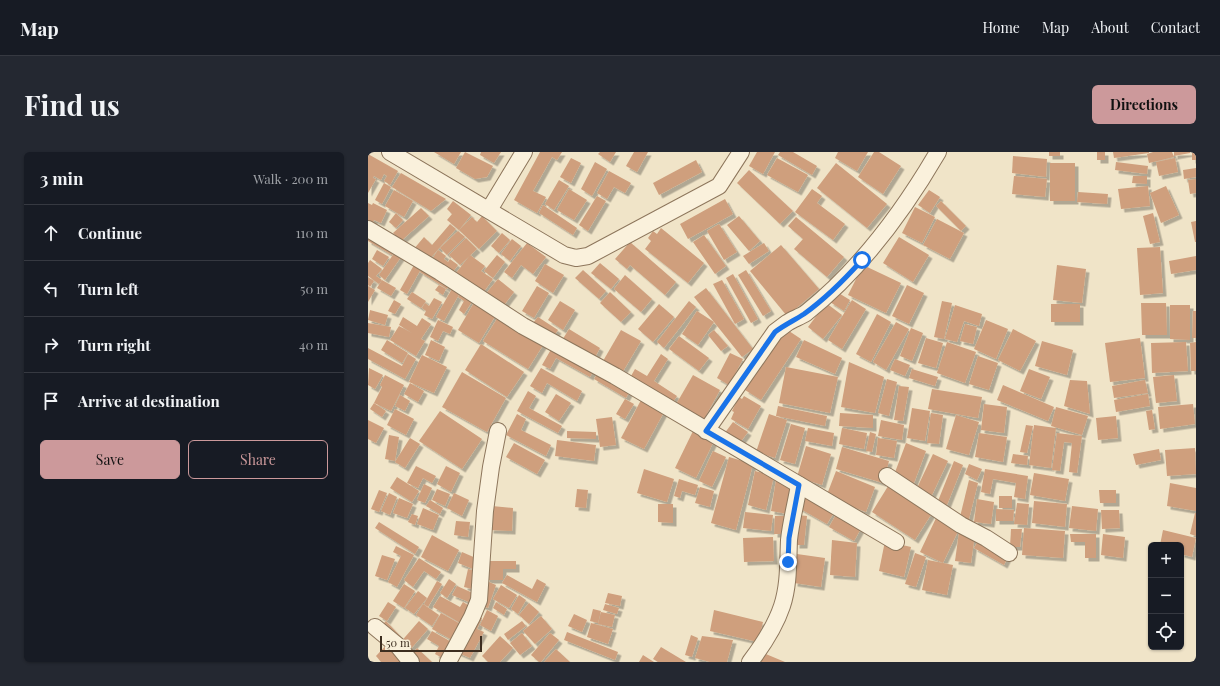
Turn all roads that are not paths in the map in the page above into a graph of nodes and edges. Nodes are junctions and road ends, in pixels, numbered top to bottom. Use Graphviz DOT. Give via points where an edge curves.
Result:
graph roads {
  1 [pos="390,152"];
  2 [pos="524,152"];
  3 [pos="741,152"];
  4 [pos="938,152"];
  5 [pos="489,210"];
  6 [pos="368,229"];
  7 [pos="498,431"];
  8 [pos="706,431"];
  9 [pos="887,476"];
  10 [pos="799,485"];
  11 [pos="896,542"];
  12 [pos="1009,553"];
  13 [pos="375,627"];
  14 [pos="411,662"];
  15 [pos="448,662"];
  16 [pos="750,662"];
  1 -- 5 [label="street"];
  2 -- 5 [label="street"];
  3 -- 5 [label="street" via="719,186 582,258 564,255"];
  4 -- 8 [label="street" via="922,181 852,271 804,314 775,332"];
  6 -- 8 [label="street" via="523,326 615,376"];
  7 -- 15 [label="street" via="485,511 479,600"];
  8 -- 10 [label="street"];
  9 -- 12 [label="street"];
  10 -- 11 [label="street"];
  10 -- 16 [label="street" via="789,538 784,601 765,642"];
  13 -- 14 [label="street" via="398,646"];
}
